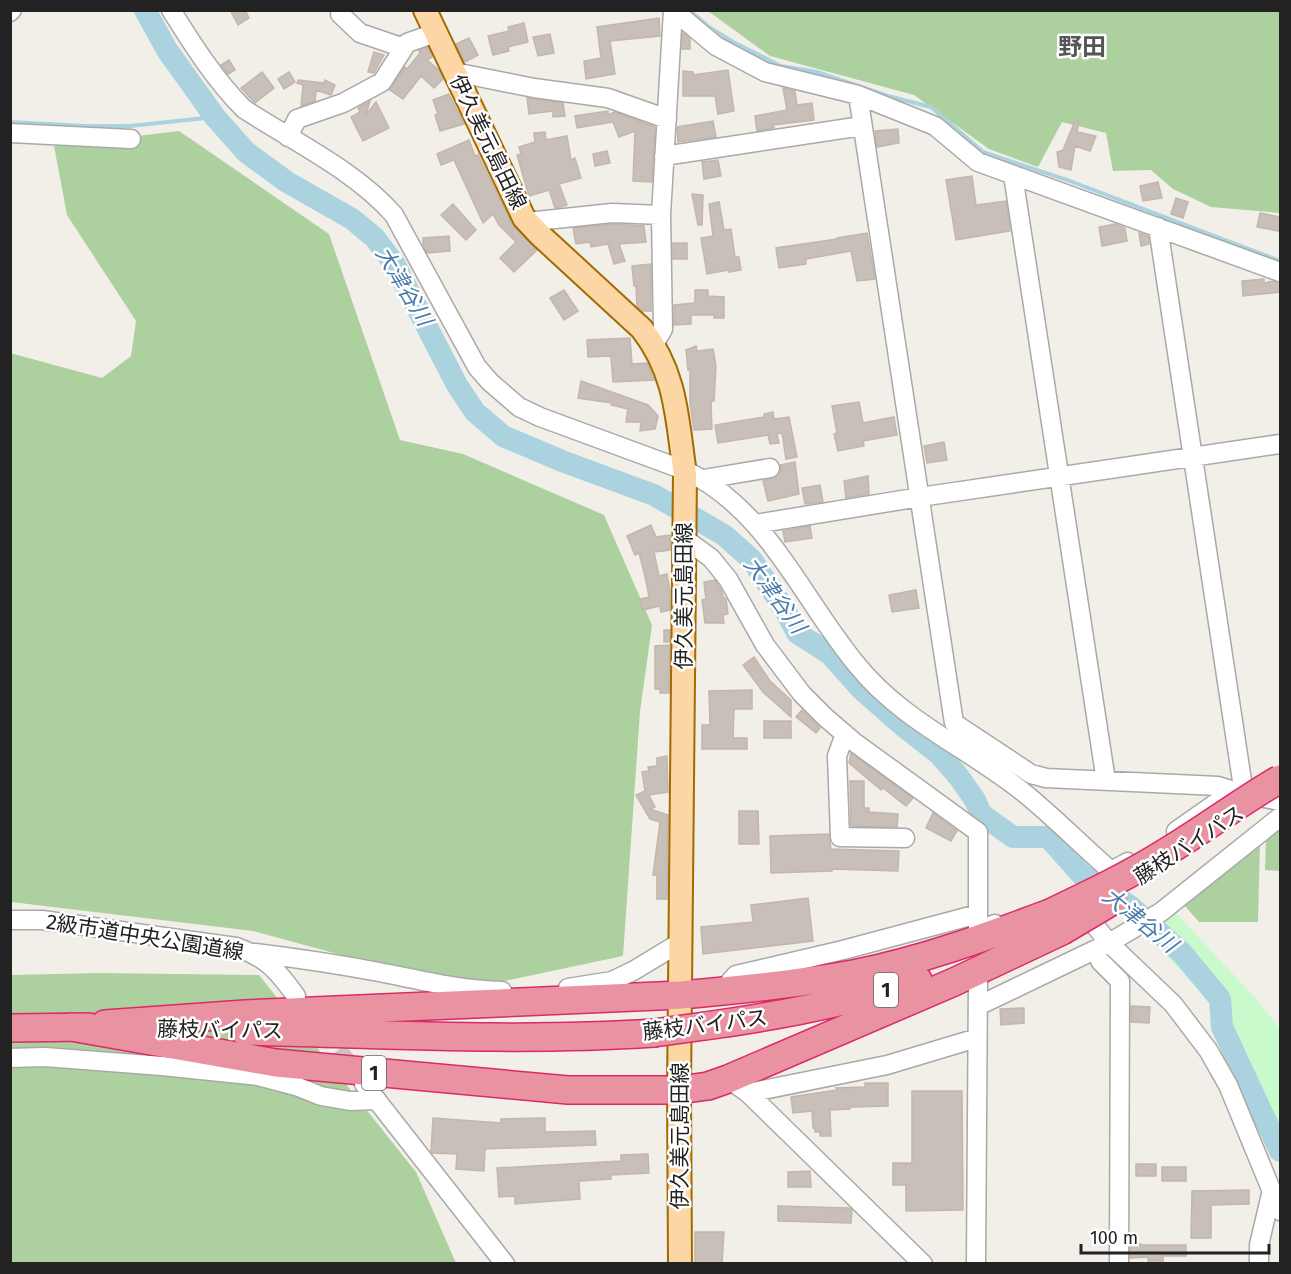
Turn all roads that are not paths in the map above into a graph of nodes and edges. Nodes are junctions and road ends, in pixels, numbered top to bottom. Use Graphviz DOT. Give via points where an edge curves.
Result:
graph roads {
  1 [pos="171,10"];
  2 [pos="425,10"];
  3 [pos="673,11"];
  4 [pos="340,14"];
  5 [pos="435,33"];
  6 [pos="404,48"];
  7 [pos="454,72"];
  8 [pos="858,95"];
  9 [pos="667,119"];
  10 [pos="862,126"];
  11 [pos="11,133"];
  12 [pos="288,137"];
  13 [pos="131,139"];
  14 [pos="664,156"];
  15 [pos="1013,175"];
  16 [pos="661,215"];
  17 [pos="528,222"];
  18 [pos="1158,227"];
  19 [pos="1281,272"];
  20 [pos="654,344"];
  21 [pos="1281,444"];
  22 [pos="1193,457"];
  23 [pos="770,468"];
  24 [pos="691,475"];
  25 [pos="1059,477"];
  26 [pos="920,497"];
  27 [pos="755,524"];
  28 [pos="685,536"];
  29 [pos="845,734"];
  30 [pos="1281,779"];
  31 [pos="1106,782"];
  32 [pos="1239,793"];
  33 [pos="1281,801"];
  34 [pos="1281,817"];
  35 [pos="905,838"];
  36 [pos="978,914"];
  37 [pos="10,920"];
  38 [pos="1057,922"];
  39 [pos="681,942"];
  40 [pos="1111,942"];
  41 [pos="255,954"];
  42 [pos="1100,961"];
  43 [pos="978,978"];
  44 [pos="722,991"];
  45 [pos="681,995"];
  46 [pos="296,996"];
  47 [pos="978,1006"];
  48 [pos="71,1027"];
  49 [pos="10,1028"];
  50 [pos="977,1038"];
  51 [pos="10,1058"];
  52 [pos="364,1084"];
  53 [pos="738,1086"];
  54 [pos="679,1090"];
  55 [pos="378,1100"];
  56 [pos="1272,1190"];
  57 [pos="1281,1211"];
  58 [pos="505,1263"];
  59 [pos="680,1263"];
  60 [pos="923,1263"];
  61 [pos="976,1263"];
  62 [pos="1119,1263"];
  63 [pos="1259,1263"];
  1 -- 12 [label="street" via="231,96"];
  2 -- 5 [label="main road, 伊久美元島田線"];
  3 -- 8 [label="street" via="716,46 765,72"];
  3 -- 9 [label="street"];
  4 -- 6 [label="street" via="360,33"];
  5 -- 6 [label="street" via="407,43"];
  5 -- 7 [label="main road, 伊久美元島田線"];
  6 -- 12 [label="street" via="382,82 343,103 297,118"];
  7 -- 9 [label="street" via="608,98"];
  7 -- 17 [label="main road, 伊久美元島田線"];
  8 -- 10 [label="street"];
  8 -- 15 [label="street" via="935,126 978,162"];
  9 -- 14 [label="street"];
  10 -- 14 [label="street"];
  10 -- 26 [label="street"];
  11 -- 13 [label="street"];
  12 -- 24 [label="street" via="378,196 394,215 477,367 505,396 540,417"];
  14 -- 16 [label="street"];
  15 -- 18 [label="street"];
  15 -- 25 [label="street"];
  16 -- 17 [label="street" via="612,213"];
  16 -- 20 [label="street" via="663,329"];
  17 -- 20 [label="main road, 伊久美元島田線" via="633,319"];
  18 -- 19 [label="street"];
  18 -- 22 [label="street"];
  20 -- 24 [label="main road, 伊久美元島田線" via="668,373"];
  21 -- 22 [label="street"];
  22 -- 25 [label="street"];
  22 -- 32 [label="street"];
  23 -- 24 [label="street"];
  24 -- 27 [label="street" via="720,490"];
  24 -- 28 [label="main road, 伊久美元島田線"];
  25 -- 26 [label="street"];
  25 -- 31 [label="street"];
  26 -- 27 [label="street"];
  26 -- 31 [label="street" via="954,723 1031,774"];
  27 -- 32 [label="street" via="874,685 907,714 1022,791 1111,871"];
  28 -- 29 [label="street" via="728,579 765,645 796,687"];
  28 -- 39 [label="main road, 伊久美元島田線"];
  29 -- 35 [label="street" via="837,756 840,837"];
  29 -- 36 [label="street" via="978,832"];
  30 -- 38 [label="highway, 1, bridge"];
  30 -- 38 [label="highway, 藤枝バイパス / 1, bridge" via="1138,886"];
  31 -- 32 [label="street" via="1218,786"];
  32 -- 33 [label="street"];
  34 -- 40 [label="street" via="1161,912"];
  36 -- 40 [label="street" via="978,931 1057,900 1092,922"];
  36 -- 44 [label="street" via="736,975"];
  37 -- 41 [label="street, 2級市道中央公園道線" via="42,920 236,947"];
  38 -- 44 [label="highway, 1" via="992,935 854,974"];
  38 -- 48 [label="highway, 藤枝バイパス / 1, bridge" via="993,952 846,1001 780,1015 654,1032 476,1036"];
  38 -- 53 [label="highway, 1" via="954,982"];
  39 -- 41 [label="street" via="612,981 516,991 436,985 305,959"];
  39 -- 45 [label="main road, 伊久美元島田線"];
  40 -- 47 [label="street"];
  40 -- 56 [label="street" via="1173,1004 1208,1050 1228,1085"];
  41 -- 46 [label="street, 2級市道中央公園道線" via="283,978"];
  42 -- 62 [label="street" via="1120,981"];
  43 -- 47 [label="street"];
  44 -- 45 [label="highway, 1"];
  45 -- 48 [label="highway, 1" via="245,1014"];
  45 -- 54 [label="main road, 伊久美元島田線"];
  47 -- 50 [label="street"];
  48 -- 49 [label="highway, 1"];
  48 -- 54 [label="highway, 1" via="276,1064 568,1090"];
  50 -- 53 [label="street" via="887,1065"];
  50 -- 61 [label="street"];
  51 -- 55 [label="street" via="45,1057 258,1076 321,1096"];
  52 -- 55 [label="street"];
  53 -- 54 [label="highway, 1"];
  53 -- 60 [label="street"];
  54 -- 59 [label="main road, 伊久美元島田線"];
  55 -- 58 [label="street"];
  56 -- 57 [label="street"];
  56 -- 63 [label="street" via="1259,1245"];
}
